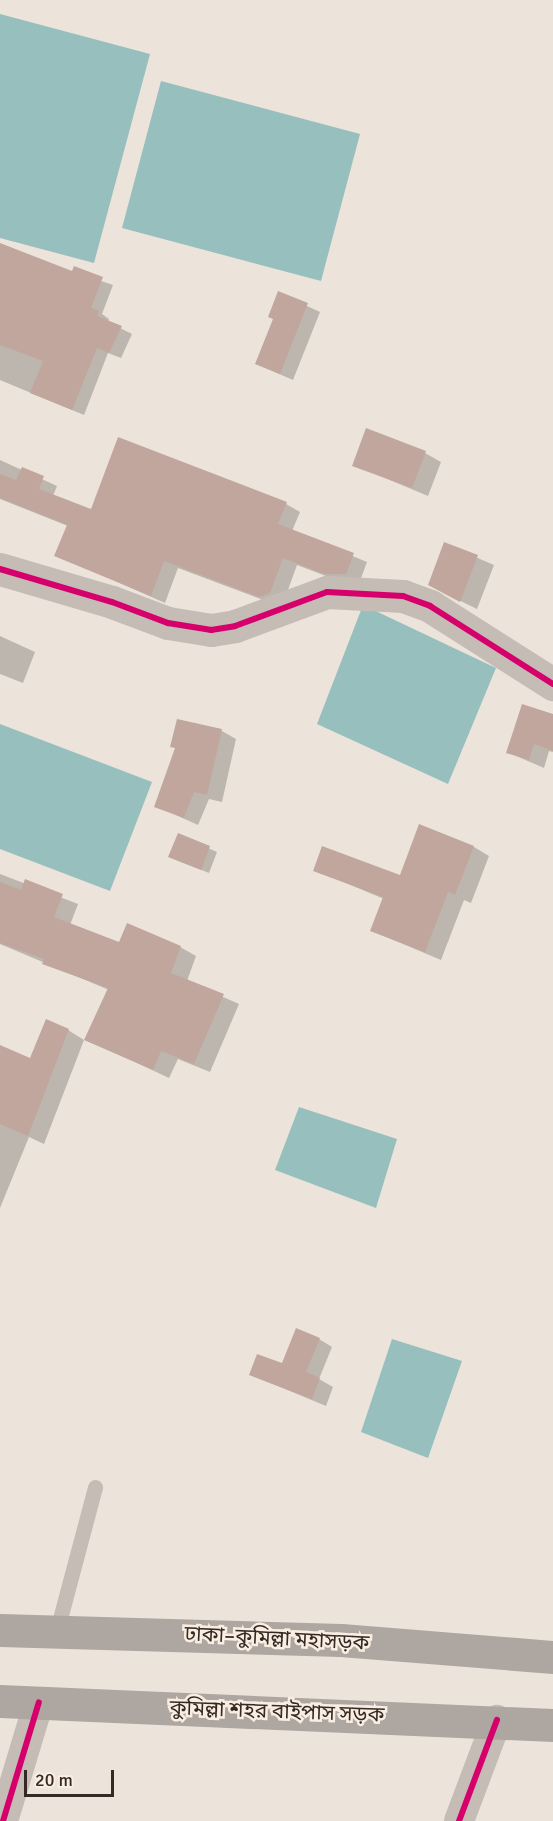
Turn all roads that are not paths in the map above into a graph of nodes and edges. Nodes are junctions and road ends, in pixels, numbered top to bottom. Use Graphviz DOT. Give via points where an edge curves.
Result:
graph roads {
  1 [pos="0,569"];
  2 [pos="553,684"];
  3 [pos="95,1487"];
  4 [pos="0,1630"];
  5 [pos="57,1630"];
  6 [pos="553,1658"];
  7 [pos="0,1701"];
  8 [pos="39,1702"];
  9 [pos="497,1720"];
  10 [pos="553,1725"];
  11 [pos="3,1821"];
  12 [pos="459,1821"];
  1 -- 2 [label="street" via="168,623 211,630 235,626 327,592 403,596 430,606"];
  3 -- 5 [label="lane"];
  4 -- 5 [label="highway, ঢাকা–কুমিল্লা মহাসড়ক"];
  5 -- 6 [label="highway, ঢাকা–কুমিল্লা মহাসড়ক" via="341,1640"];
  7 -- 8 [label="highway, কুমিল্লা শহর বাইপাস সড়ক"];
  8 -- 9 [label="highway, কুমিল্লা শহর বাইপাস সড়ক"];
  8 -- 11 [label="street"];
  9 -- 10 [label="highway, কুমিল্লা শহর বাইপাস সড়ক"];
  9 -- 12 [label="street"];
}
